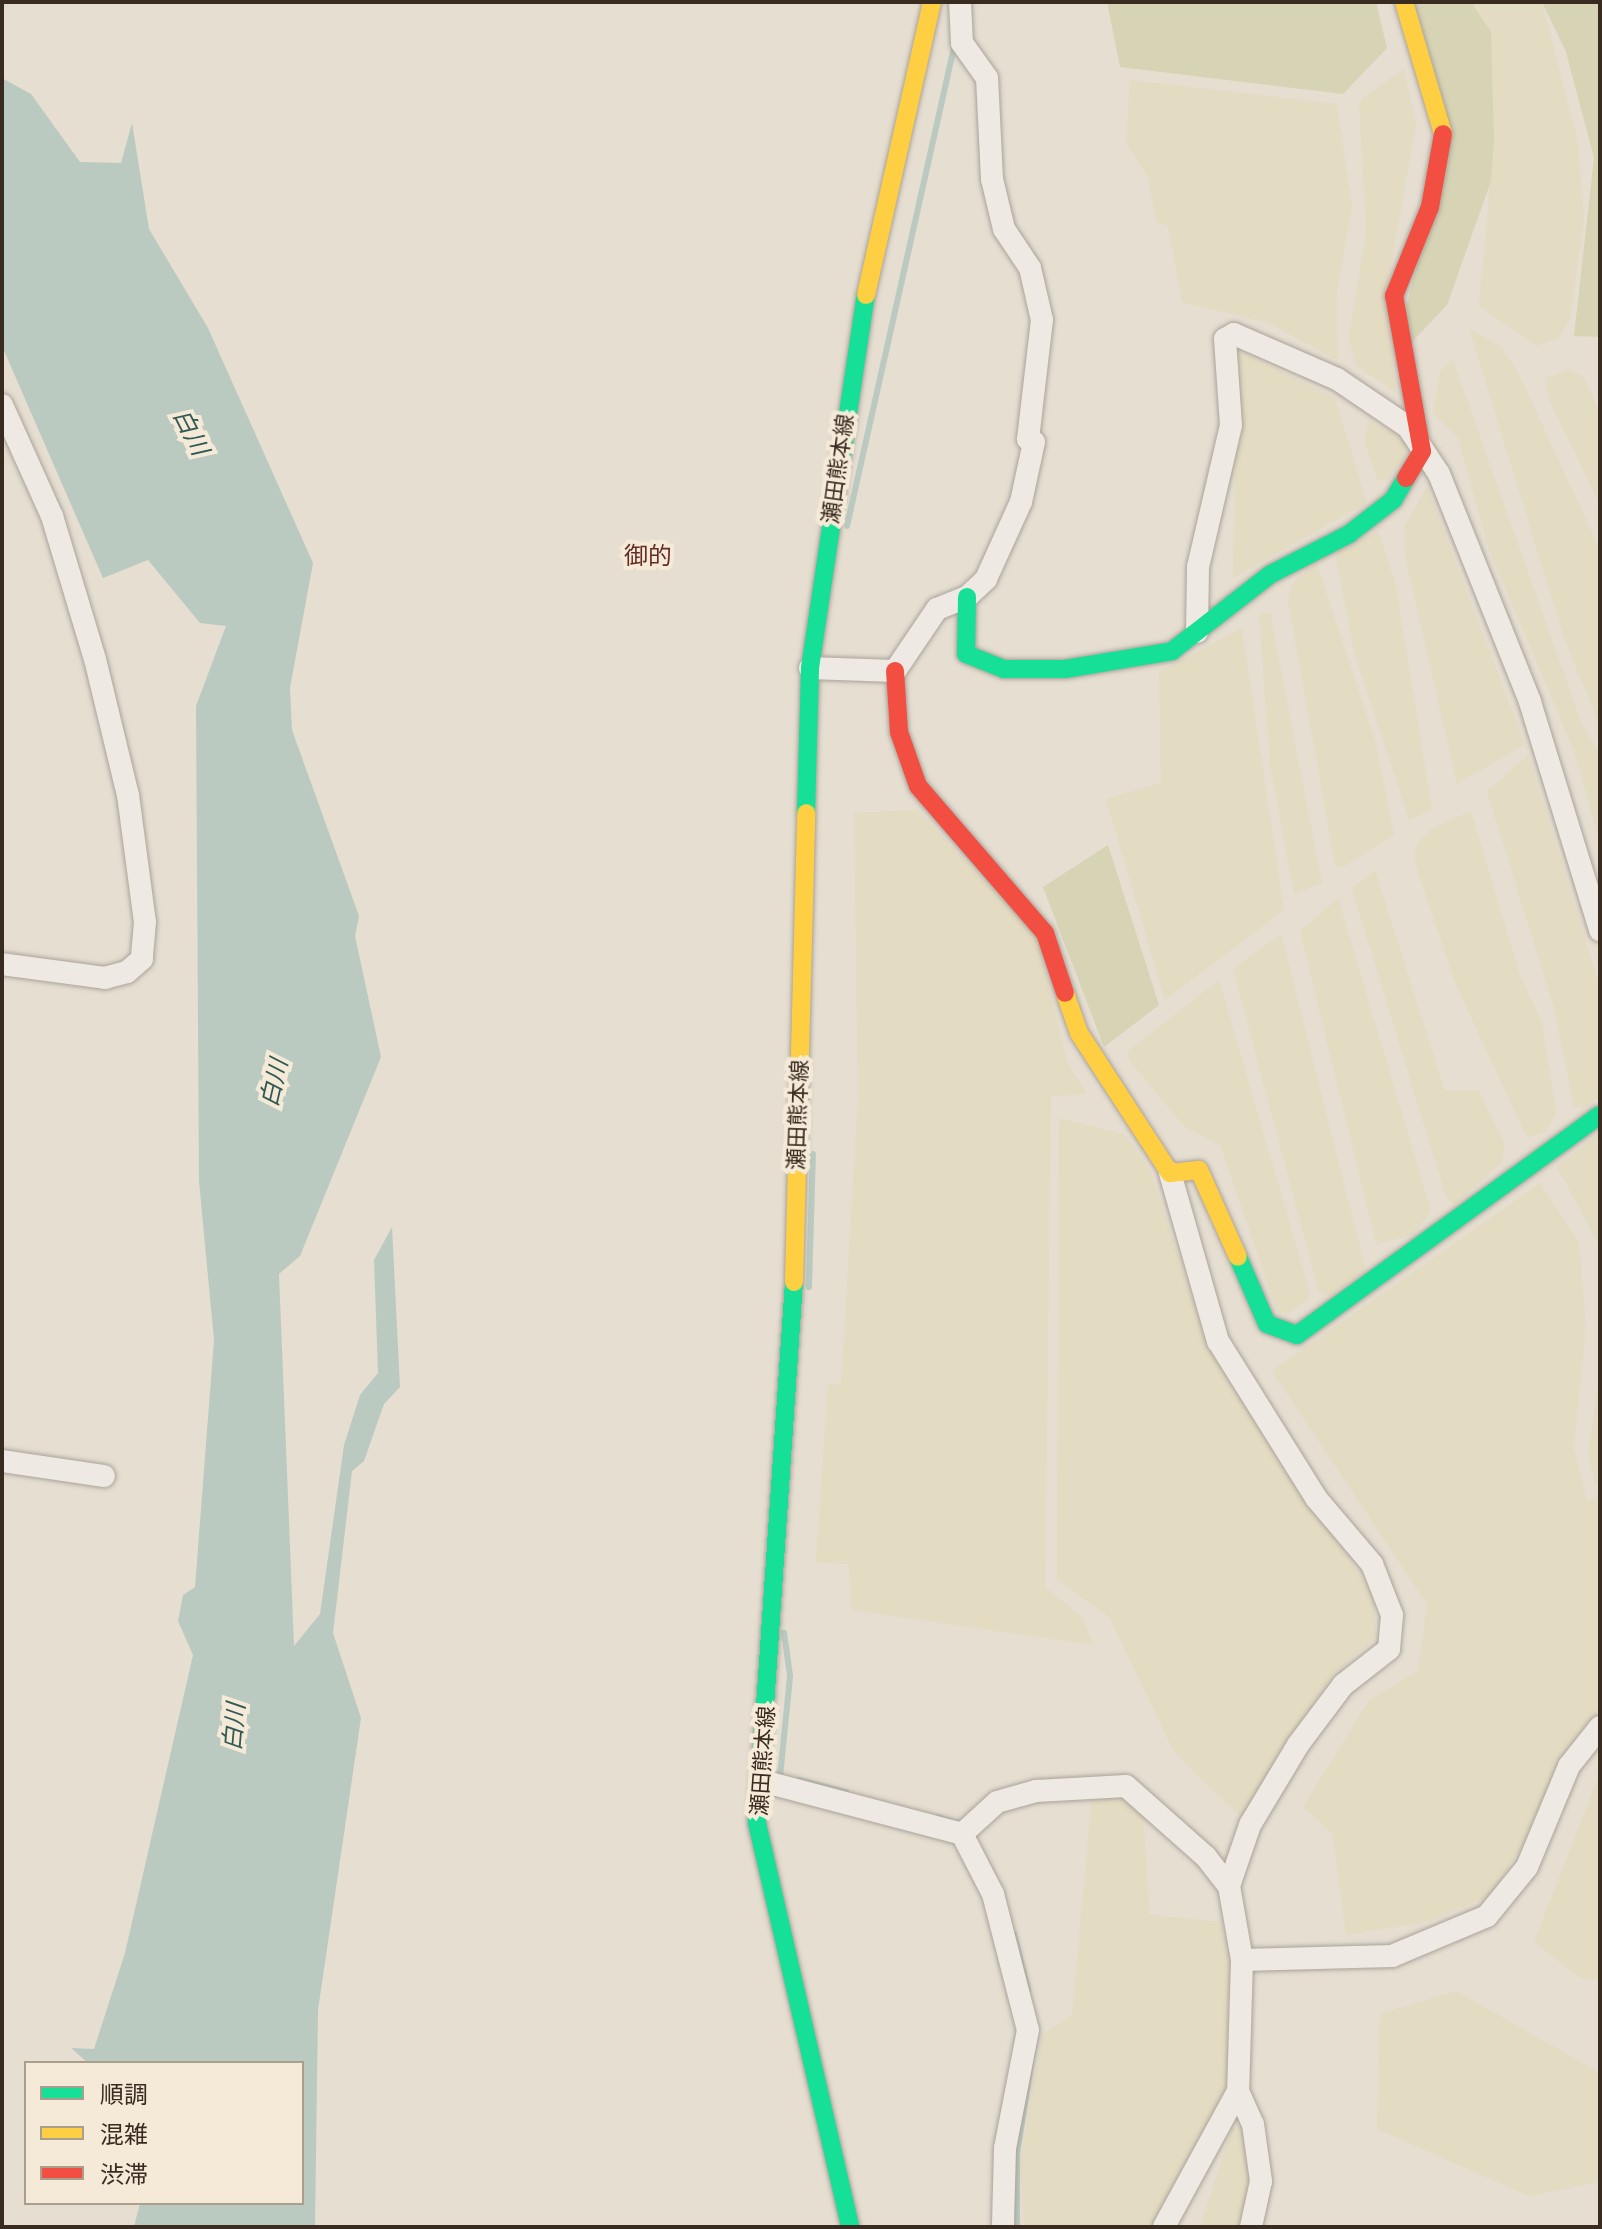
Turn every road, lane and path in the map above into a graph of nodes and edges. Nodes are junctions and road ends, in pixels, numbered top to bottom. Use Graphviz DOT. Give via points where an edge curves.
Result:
graph roads {
  1 [pos="932,2"];
  2 [pos="960,2"];
  3 [pos="1404,2"];
  4 [pos="2,405"];
  5 [pos="10,430"];
  6 [pos="1422,451"];
  7 [pos="967,597"];
  8 [pos="1197,632"];
  9 [pos="810,668"];
  10 [pos="895,671"];
  11 [pos="1600,930"];
  12 [pos="2,964"];
  13 [pos="1600,1115"];
  14 [pos="1170,1173"];
  15 [pos="2,1461"];
  16 [pos="104,1476"];
  17 [pos="1600,1727"];
  18 [pos="762,1781"];
  19 [pos="962,1834"];
  20 [pos="1229,1886"];
  21 [pos="1242,1960"];
  22 [pos="1238,2091"];
  23 [pos="850,2227"];
  24 [pos="1003,2227"];
  25 [pos="1164,2227"];
  26 [pos="1251,2227"];
  1 -- 9 [label="street, 瀬田熊本線" via="870,266"];
  2 -- 7 [label="street" via="962,43 987,78 992,179 1004,229 1030,268 1042,320 1028,439 1034,442 1021,502 986,579"];
  3 -- 6 [label="street" via="1444,138 1430,207 1394,296"];
  4 -- 5 [label="street"];
  5 -- 12 [label="street" via="95,659 128,795 145,922 142,959 127,972 105,978"];
  6 -- 8 [label="street" via="1393,500 1349,534 1271,574"];
  6 -- 8 [label="street" via="1408,427 1337,379 1234,334 1225,339 1231,425 1198,567"];
  6 -- 11 [label="street" via="1479,566"];
  7 -- 8 [label="street" via="966,654 1004,669 1065,669 1172,651"];
  7 -- 10 [label="street" via="937,609"];
  9 -- 10 [label="street"];
  9 -- 18 [label="street, 瀬田熊本線" via="793,1301"];
  10 -- 14 [label="street" via="899,732 918,786 1045,933 1079,1033"];
  13 -- 14 [label="street" via="1297,1335 1267,1324 1199,1170"];
  14 -- 20 [label="street" via="1218,1341 1316,1498 1372,1564 1392,1615 1389,1649 1343,1685 1298,1745 1250,1825"];
  15 -- 16 [label="street"];
  17 -- 21 [label="street" via="1569,1766 1527,1867 1487,1916 1392,1956"];
  18 -- 19 [label="street"];
  18 -- 23 [label="street, 瀬田熊本線" via="762,1860"];
  19 -- 20 [label="street" via="997,1802 1036,1791 1126,1786 1158,1809"];
  19 -- 24 [label="street" via="993,1894 1028,2030 1005,2148"];
  20 -- 21 [label="street"];
  21 -- 22 [label="street"];
  22 -- 25 [label="street"];
  22 -- 26 [label="street" via="1253,2124 1261,2181"];
}
